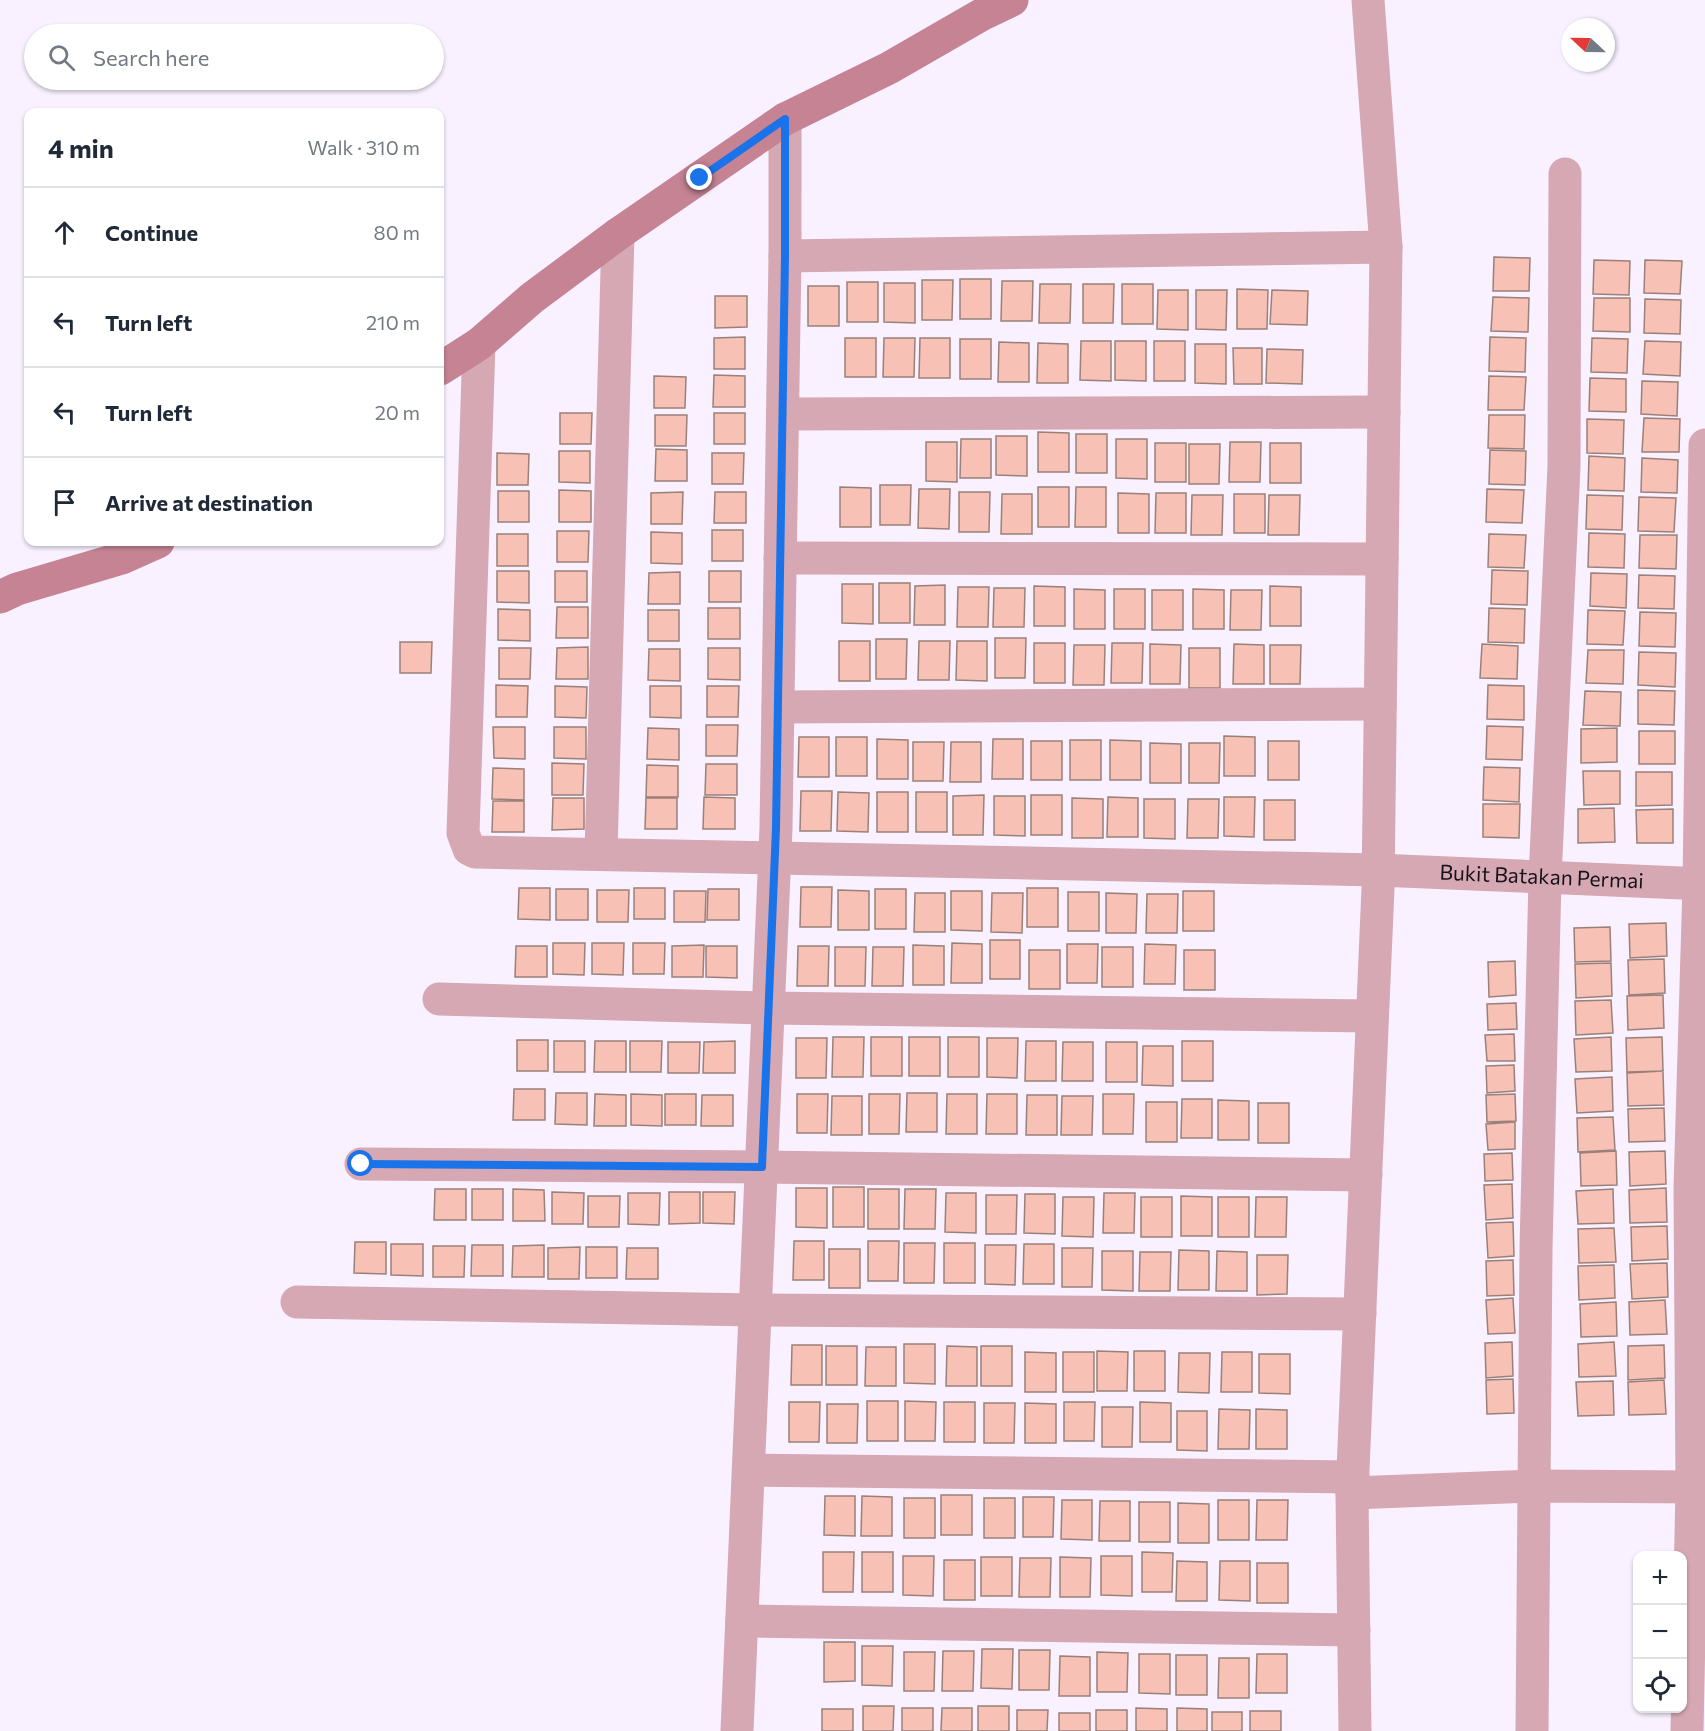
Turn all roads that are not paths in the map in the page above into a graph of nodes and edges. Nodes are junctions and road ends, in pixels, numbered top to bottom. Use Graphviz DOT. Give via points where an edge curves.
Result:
graph roads {
  1 [pos="1012,0"];
  2 [pos="1368,0"];
  3 [pos="785,119"];
  4 [pos="1565,174"];
  5 [pos="618,234"];
  6 [pos="1386,247"];
  7 [pos="785,256"];
  8 [pos="479,344"];
  9 [pos="444,366"];
  10 [pos="1384,412"];
  11 [pos="783,414"];
  12 [pos="1705,445"];
  13 [pos="149,546"];
  14 [pos="780,558"];
  15 [pos="1382,559"];
  16 [pos="0,597"];
  17 [pos="1380,704"];
  18 [pos="778,706"];
  19 [pos="601,853"];
  20 [pos="775,857"];
  21 [pos="1378,870"];
  22 [pos="1545,879"];
  23 [pos="1702,885"];
  24 [pos="440,999"];
  25 [pos="768,1008"];
  26 [pos="1372,1016"];
  27 [pos="361,1164"];
  28 [pos="762,1167"];
  29 [pos="1366,1175"];
  30 [pos="297,1302"];
  31 [pos="756,1310"];
  32 [pos="1360,1314"];
  33 [pos="748,1470"];
  34 [pos="1353,1485"];
  35 [pos="1534,1486"];
  36 [pos="1698,1487"];
  37 [pos="742,1621"];
  38 [pos="1354,1630"];
  39 [pos="737,1731"];
  40 [pos="1355,1731"];
  41 [pos="1532,1731"];
  42 [pos="1687,1731"];
  1 -- 3 [label="street" via="890,68"];
  2 -- 6 [label="street"];
  3 -- 5 [label="street"];
  3 -- 7 [label="street"];
  4 -- 22 [label="street" via="1564,466"];
  5 -- 8 [label="street" via="532,298"];
  5 -- 19 [label="street"];
  6 -- 7 [label="street"];
  6 -- 10 [label="street"];
  7 -- 11 [label="street"];
  8 -- 9 [label="street"];
  8 -- 19 [label="street, Bukit Batakan Permai" via="464,833 469,849 475,852"];
  10 -- 11 [label="street"];
  10 -- 15 [label="street"];
  11 -- 14 [label="street"];
  12 -- 23 [label="street"];
  13 -- 16 [label="street"];
  14 -- 15 [label="street"];
  14 -- 18 [label="street"];
  15 -- 17 [label="street"];
  17 -- 18 [label="street"];
  17 -- 21 [label="street"];
  18 -- 20 [label="street"];
  19 -- 20 [label="street, Bukit Batakan Permai"];
  20 -- 21 [label="street, Bukit Batakan Permai"];
  20 -- 25 [label="street"];
  21 -- 22 [label="street, Bukit Batakan Permai"];
  21 -- 26 [label="street"];
  22 -- 23 [label="street, Bukit Batakan Permai"];
  22 -- 35 [label="street"];
  23 -- 36 [label="street" via="1690,1188"];
  24 -- 25 [label="street"];
  25 -- 26 [label="street"];
  25 -- 28 [label="street"];
  26 -- 29 [label="street"];
  27 -- 28 [label="street"];
  28 -- 29 [label="street"];
  28 -- 31 [label="street"];
  29 -- 32 [label="street"];
  30 -- 31 [label="street"];
  31 -- 32 [label="street"];
  31 -- 33 [label="street"];
  32 -- 34 [label="street"];
  33 -- 34 [label="street"];
  33 -- 37 [label="street"];
  34 -- 35 [label="street"];
  34 -- 38 [label="street"];
  35 -- 36 [label="street"];
  35 -- 41 [label="street"];
  36 -- 42 [label="street"];
  37 -- 38 [label="street"];
  37 -- 39 [label="street"];
  38 -- 40 [label="street"];
}
